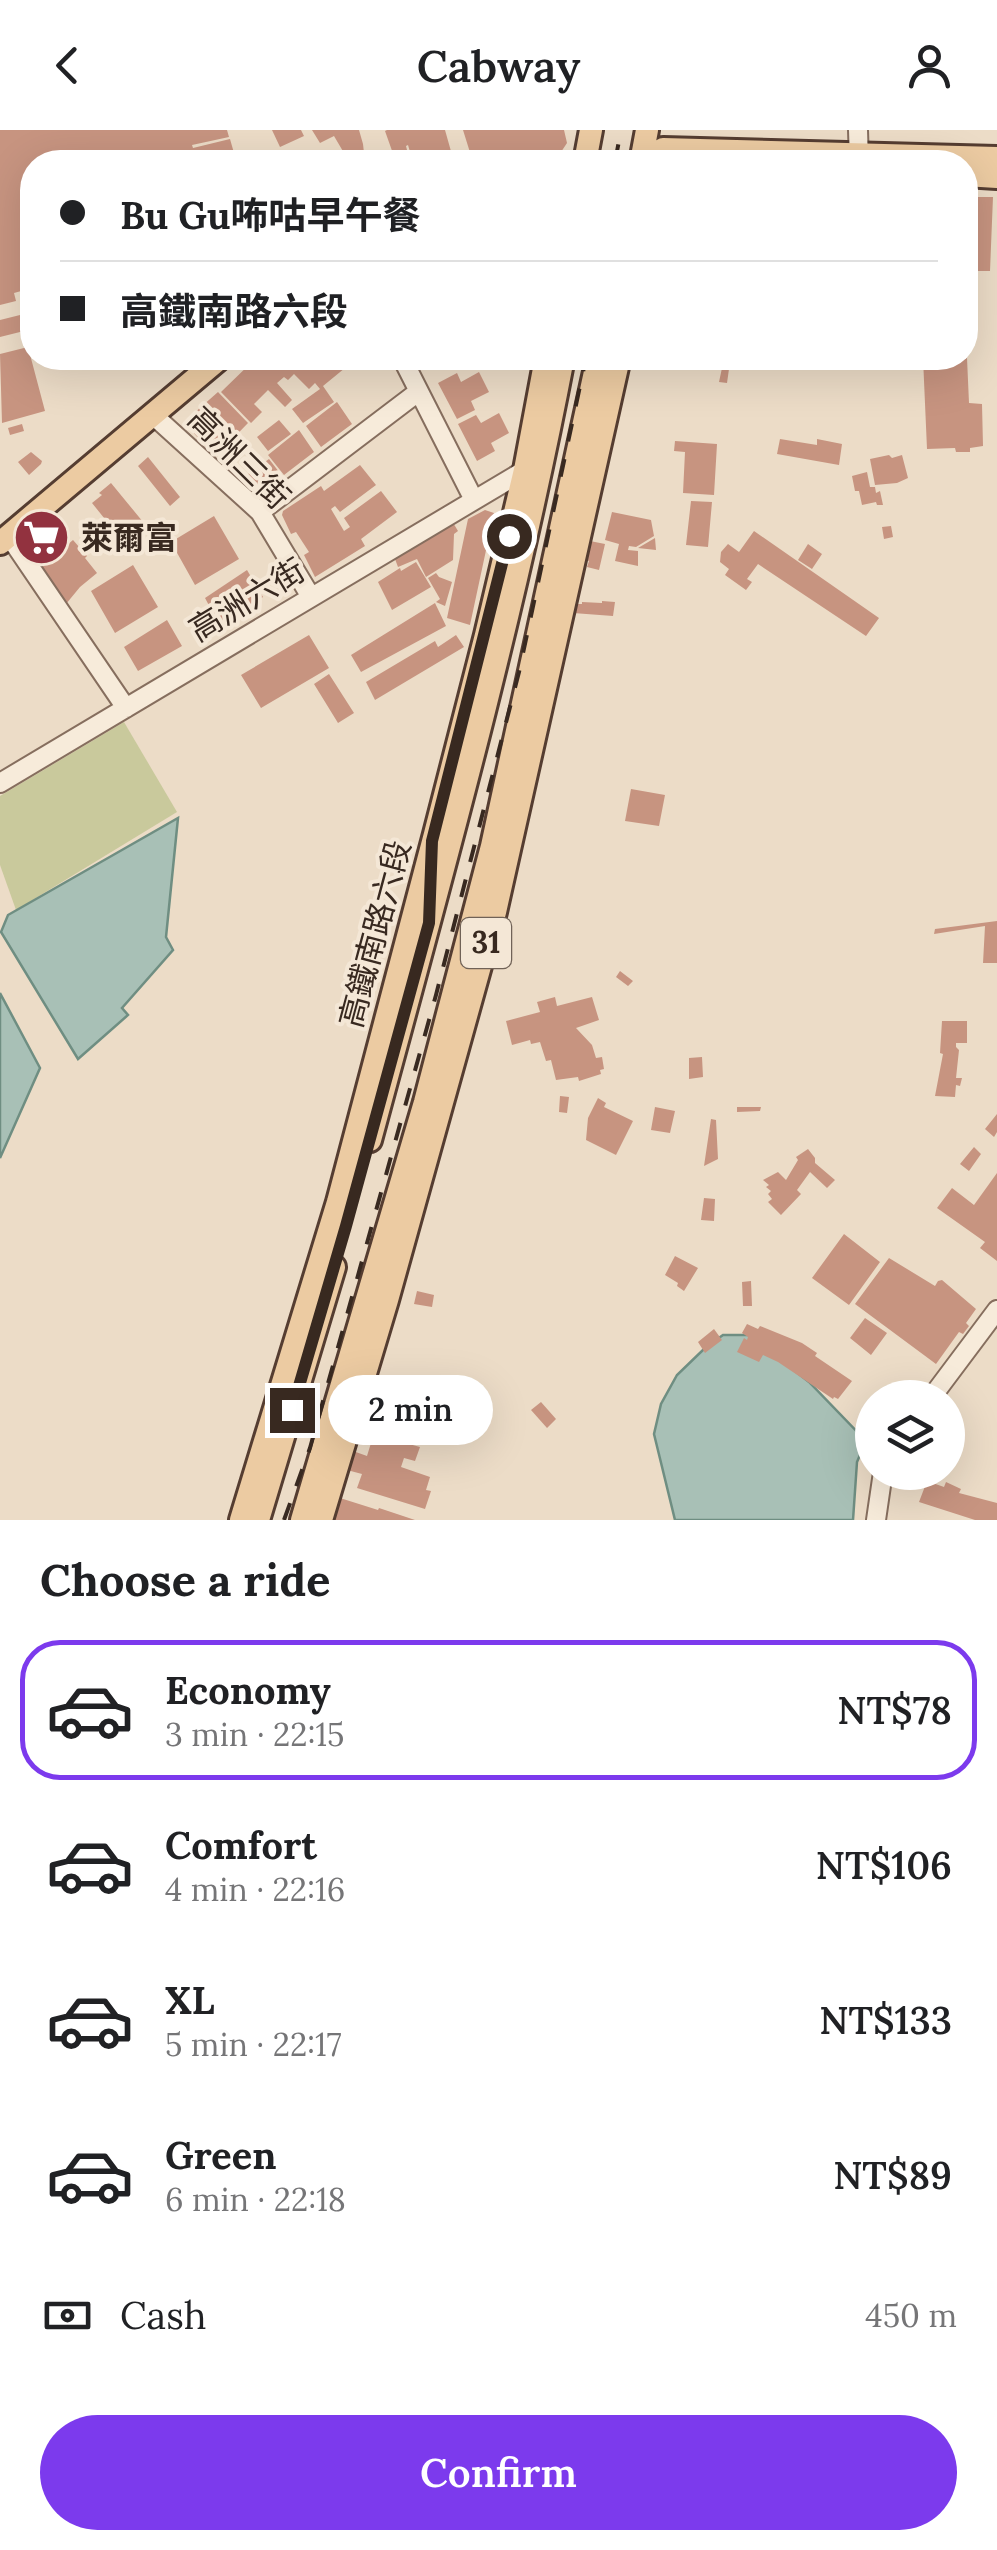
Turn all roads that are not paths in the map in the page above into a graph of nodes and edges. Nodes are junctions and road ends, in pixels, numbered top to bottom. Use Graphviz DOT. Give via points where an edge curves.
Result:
graph roads {
  1 [pos="859,149"];
  2 [pos="808,150"];
  3 [pos="206,370"];
  4 [pos="408,370"];
  5 [pos="544,370"];
  6 [pos="561,370"];
  7 [pos="595,370"];
  8 [pos="616,370"];
  9 [pos="418,392"];
  10 [pos="153,415"];
  11 [pos="525,470"];
  12 [pos="474,500"];
  13 [pos="260,512"];
  14 [pos="4,539"];
  15 [pos="310,597"];
  16 [pos="126,708"];
  17 [pos="0,783"];
  18 [pos="432,841"];
  19 [pos="492,846"];
  20 [pos="495,912"];
  21 [pos="429,923"];
  22 [pos="997,1310"];
  23 [pos="944,1380"];
  24 [pos="880,1490"];
  25 [pos="241,1520"];
  26 [pos="258,1520"];
  27 [pos="302,1520"];
  28 [pos="320,1520"];
  29 [pos="876,1520"];
  1 -- 2 [label="main road"];
  3 -- 10 [label="main road"];
  4 -- 9 [label="street"];
  5 -- 11 [label="main road, 高鐵南路六段 / 31"];
  6 -- 21 [label="main road, 高鐵南路六段 / 31" via="540,480"];
  7 -- 19 [label="main road, 31"];
  8 -- 20 [label="main road, 31"];
  9 -- 12 [label="street"];
  9 -- 13 [label="street"];
  10 -- 13 [label="street, 高洲三街"];
  10 -- 14 [label="main road"];
  11 -- 12 [label="street, 高洲六街"];
  11 -- 18 [label="main road, 高鐵南路六段 / 31"];
  12 -- 15 [label="street, 高洲六街"];
  13 -- 15 [label="street, 高洲三街"];
  14 -- 16 [label="street"];
  15 -- 16 [label="street, 高洲六街"];
  16 -- 17 [label="street, 高洲六街"];
  18 -- 21 [label="main road"];
  18 -- 25 [label="main road, 高鐵南路六段 / 31" via="338,1202"];
  19 -- 20 [label="main road"];
  19 -- 27 [label="main road, 31" via="420,1120"];
  20 -- 28 [label="main road, 31"];
  21 -- 26 [label="main road, 高鐵南路六段 / 31"];
  22 -- 23 [label="street"];
  24 -- 29 [label="street"];
}
